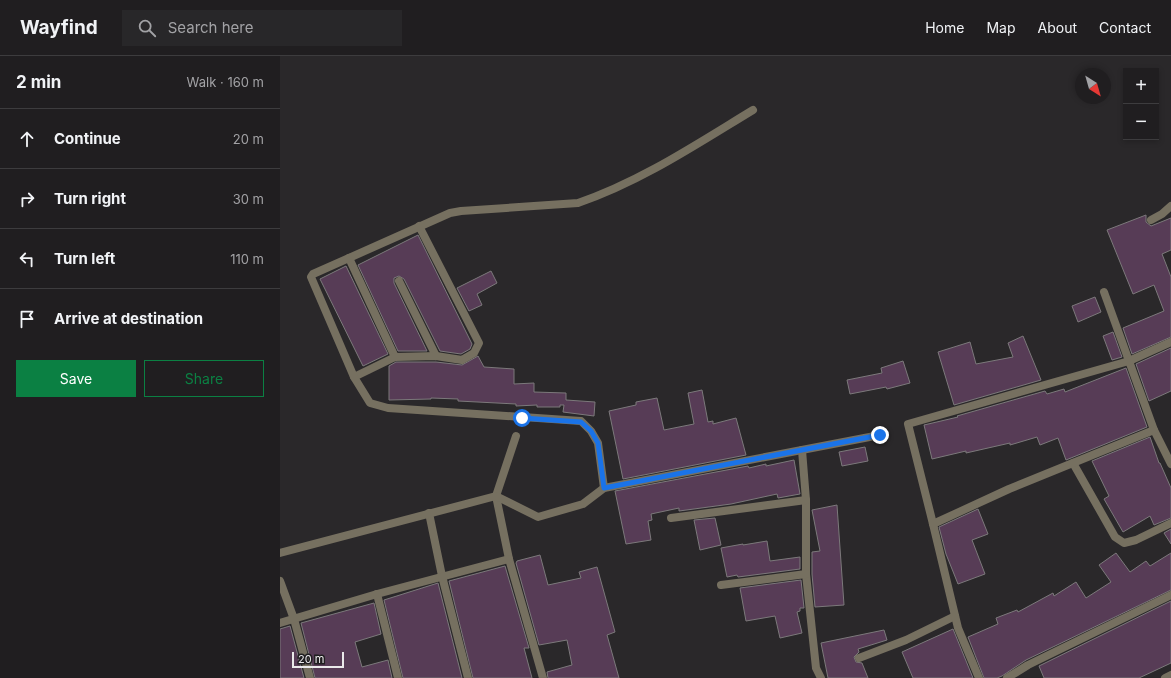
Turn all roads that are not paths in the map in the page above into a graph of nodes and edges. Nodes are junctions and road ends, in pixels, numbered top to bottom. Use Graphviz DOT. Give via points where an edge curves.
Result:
graph roads {
  1 [pos="753,110"];
  2 [pos="1171,206"];
  3 [pos="1150,220"];
  4 [pos="419,226"];
  5 [pos="349,258"];
  6 [pos="399,281"];
  7 [pos="1104,292"];
  8 [pos="1171,342"];
  9 [pos="436,356"];
  10 [pos="395,357"];
  11 [pos="1129,361"];
  12 [pos="354,377"];
  13 [pos="1154,430"];
  14 [pos="880,435"];
  15 [pos="516,436"];
  16 [pos="802,450"];
  17 [pos="1169,454"];
  18 [pos="1073,463"];
  19 [pos="1171,464"];
  20 [pos="604,488"];
  21 [pos="496,496"];
  22 [pos="806,500"];
  23 [pos="429,513"];
  24 [pos="671,518"];
  25 [pos="1171,523"];
  26 [pos="933,524"];
  27 [pos="280,554"];
  28 [pos="509,559"];
  29 [pos="806,574"];
  30 [pos="442,576"];
  31 [pos="280,581"];
  32 [pos="721,585"];
  33 [pos="377,594"];
  34 [pos="1171,595"];
  35 [pos="955,616"];
  36 [pos="294,619"];
  37 [pos="280,623"];
  38 [pos="859,658"];
  39 [pos="1171,675"];
  40 [pos="310,678"];
  41 [pos="398,678"];
  42 [pos="468,678"];
  43 [pos="543,678"];
  44 [pos="820,678"];
  45 [pos="979,678"];
  46 [pos="1007,678"];
  47 [pos="1165,678"];
  1 -- 4 [label="street" via="626,184 594,198 558,205 461,211"];
  2 -- 3 [label="street"];
  4 -- 5 [label="street"];
  4 -- 9 [label="street" via="479,343 474,353 462,360"];
  5 -- 10 [label="street"];
  5 -- 12 [label="street" via="311,277"];
  6 -- 9 [label="street"];
  7 -- 11 [label="street"];
  8 -- 11 [label="street"];
  9 -- 10 [label="street"];
  10 -- 12 [label="street"];
  11 -- 13 [label="street"];
  11 -- 26 [label="street" via="908,424"];
  12 -- 20 [label="street" via="370,403 388,408 581,422 591,431 598,443"];
  13 -- 17 [label="street"];
  13 -- 18 [label="street"];
  14 -- 16 [label="street"];
  15 -- 21 [label="street"];
  16 -- 20 [label="street"];
  16 -- 22 [label="street"];
  17 -- 19 [label="street"];
  18 -- 25 [label="street" via="1115,537 1124,543"];
  18 -- 26 [label="street"];
  20 -- 21 [label="street" via="583,504 538,517"];
  21 -- 23 [label="street"];
  21 -- 28 [label="street"];
  22 -- 24 [label="street"];
  22 -- 29 [label="street"];
  23 -- 27 [label="street"];
  23 -- 30 [label="street"];
  26 -- 35 [label="street"];
  28 -- 30 [label="street"];
  28 -- 43 [label="street"];
  29 -- 32 [label="street"];
  29 -- 44 [label="street" via="816,668"];
  30 -- 33 [label="street"];
  30 -- 42 [label="street"];
  31 -- 36 [label="street"];
  33 -- 36 [label="street"];
  33 -- 41 [label="street"];
  34 -- 46 [label="street" via="1028,665"];
  35 -- 38 [label="street" via="906,640"];
  35 -- 45 [label="street"];
  36 -- 37 [label="street"];
  36 -- 40 [label="street"];
  39 -- 47 [label="street"];
}
